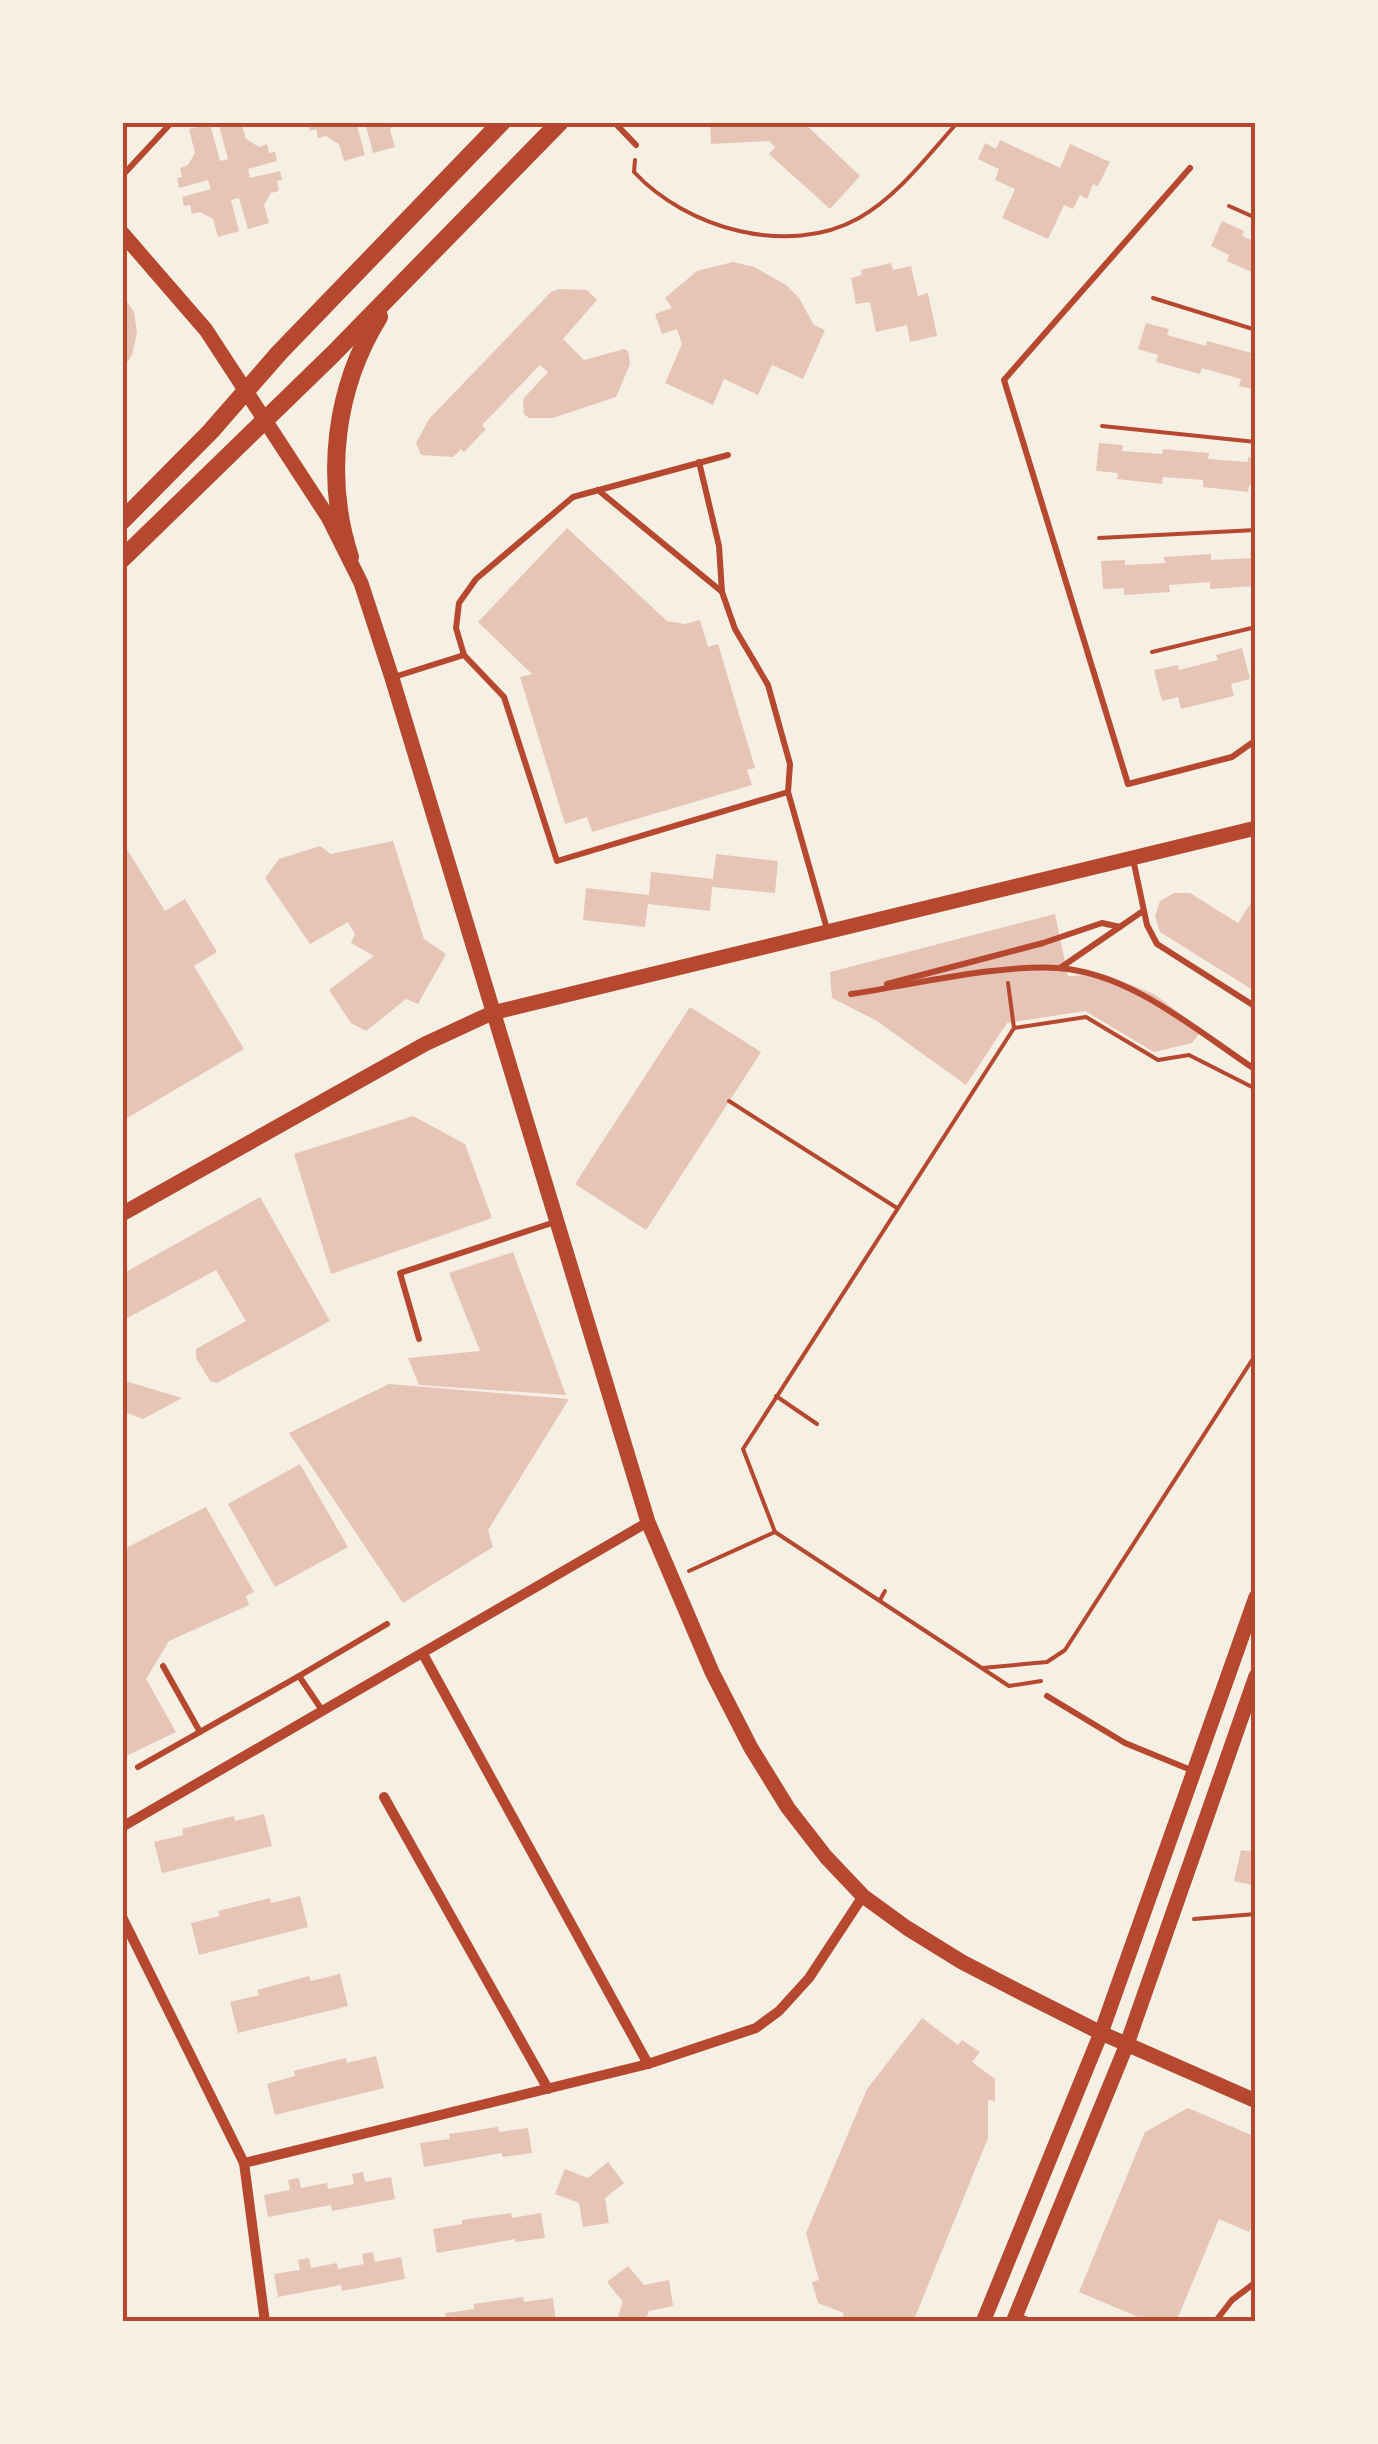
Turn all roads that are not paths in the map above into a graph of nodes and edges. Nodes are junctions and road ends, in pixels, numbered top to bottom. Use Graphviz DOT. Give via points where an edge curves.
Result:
graph roads {
  1 [pos="172,122"];
  2 [pos="502,122"];
  3 [pos="560,122"];
  4 [pos="614,122"];
  5 [pos="636,145"];
  6 [pos="1190,168"];
  7 [pos="122,176"];
  8 [pos="122,233"];
  9 [pos="395,291"];
  10 [pos="246,390"];
  11 [pos="265,419"];
  12 [pos="728,454"];
  13 [pos="698,462"];
  14 [pos="598,490"];
  15 [pos="122,521"];
  16 [pos="350,557"];
  17 [pos="122,559"];
  18 [pos="722,592"];
  19 [pos="464,656"];
  20 [pos="392,678"];
  21 [pos="1256,740"];
  22 [pos="788,792"];
  23 [pos="1256,828"];
  24 [pos="1133,858"];
  25 [pos="1144,911"];
  26 [pos="1120,927"];
  27 [pos="828,932"];
  28 [pos="1060,968"];
  29 [pos="888,984"];
  30 [pos="851,994"];
  31 [pos="1256,1007"];
  32 [pos="492,1013"];
  33 [pos="1256,1070"];
  34 [pos="122,1214"];
  35 [pos="556,1222"];
  36 [pos="419,1339"];
  37 [pos="648,1522"];
  38 [pos="1256,1597"];
  39 [pos="387,1624"];
  40 [pos="423,1654"];
  41 [pos="162,1666"];
  42 [pos="299,1676"];
  43 [pos="1256,1676"];
  44 [pos="1047,1696"];
  45 [pos="323,1711"];
  46 [pos="200,1732"];
  47 [pos="138,1768"];
  48 [pos="1192,1770"];
  49 [pos="384,1797"];
  50 [pos="122,1826"];
  51 [pos="863,1896"];
  52 [pos="122,1916"];
  53 [pos="1101,2032"];
  54 [pos="1126,2044"];
  55 [pos="648,2064"];
  56 [pos="548,2088"];
  57 [pos="1256,2101"];
  58 [pos="244,2163"];
  59 [pos="1256,2282"];
  60 [pos="1014,2318"];
  61 [pos="265,2322"];
  62 [pos="983,2322"];
  63 [pos="1033,2322"];
  64 [pos="1215,2322"];
  1 -- 7 [label="lane"];
  2 -- 10 [label="main road"];
  3 -- 9 [label="main road"];
  4 -- 5 [label="lane"];
  6 -- 21 [label="lane" via="1004,380 1128,784 1232,758"];
  8 -- 10 [label="street" via="206,330"];
  9 -- 11 [label="main road"];
  9 -- 16 [label="main road" via="366,338 338,432 339,512"];
  10 -- 11 [label="street"];
  10 -- 15 [label="main road"];
  11 -- 16 [label="street"];
  11 -- 17 [label="main road"];
  12 -- 13 [label="lane"];
  13 -- 14 [label="lane"];
  13 -- 18 [label="lane" via="719,546"];
  14 -- 18 [label="lane"];
  14 -- 19 [label="lane" via="573,498 465,592 456,615"];
  16 -- 20 [label="street"];
  18 -- 22 [label="lane" via="768,684 790,764"];
  19 -- 20 [label="lane"];
  19 -- 22 [label="lane" via="504,697 557,862"];
  20 -- 32 [label="street"];
  22 -- 27 [label="lane"];
  23 -- 24 [label="street"];
  24 -- 25 [label="lane"];
  24 -- 27 [label="street"];
  25 -- 26 [label="lane"];
  25 -- 31 [label="lane" via="1157,944"];
  26 -- 28 [label="lane"];
  26 -- 29 [label="lane" via="1102,923"];
  27 -- 32 [label="street"];
  28 -- 30 [label="lane"];
  28 -- 33 [label="lane" via="1147,998"];
  32 -- 34 [label="street" via="424,1044"];
  32 -- 35 [label="street"];
  35 -- 36 [label="lane" via="400,1273"];
  35 -- 37 [label="street"];
  37 -- 40 [label="street"];
  37 -- 51 [label="street" via="751,1748 788,1808"];
  38 -- 48 [label="street"];
  39 -- 42 [label="lane"];
  40 -- 45 [label="street"];
  40 -- 55 [label="street"];
  41 -- 46 [label="lane"];
  42 -- 45 [label="lane"];
  42 -- 46 [label="lane"];
  43 -- 54 [label="street"];
  44 -- 48 [label="lane" via="1125,1742"];
  45 -- 50 [label="street"];
  46 -- 47 [label="lane"];
  48 -- 53 [label="street"];
  49 -- 56 [label="street"];
  51 -- 53 [label="street" via="962,1962"];
  51 -- 55 [label="street" via="779,2011 756,2028"];
  52 -- 58 [label="street"];
  53 -- 54 [label="street"];
  53 -- 62 [label="street"];
  54 -- 57 [label="street"];
  54 -- 60 [label="street"];
  55 -- 56 [label="street"];
  56 -- 58 [label="street"];
  58 -- 61 [label="street"];
  59 -- 64 [label="lane"];
  60 -- 63 [label="lane"];
}
